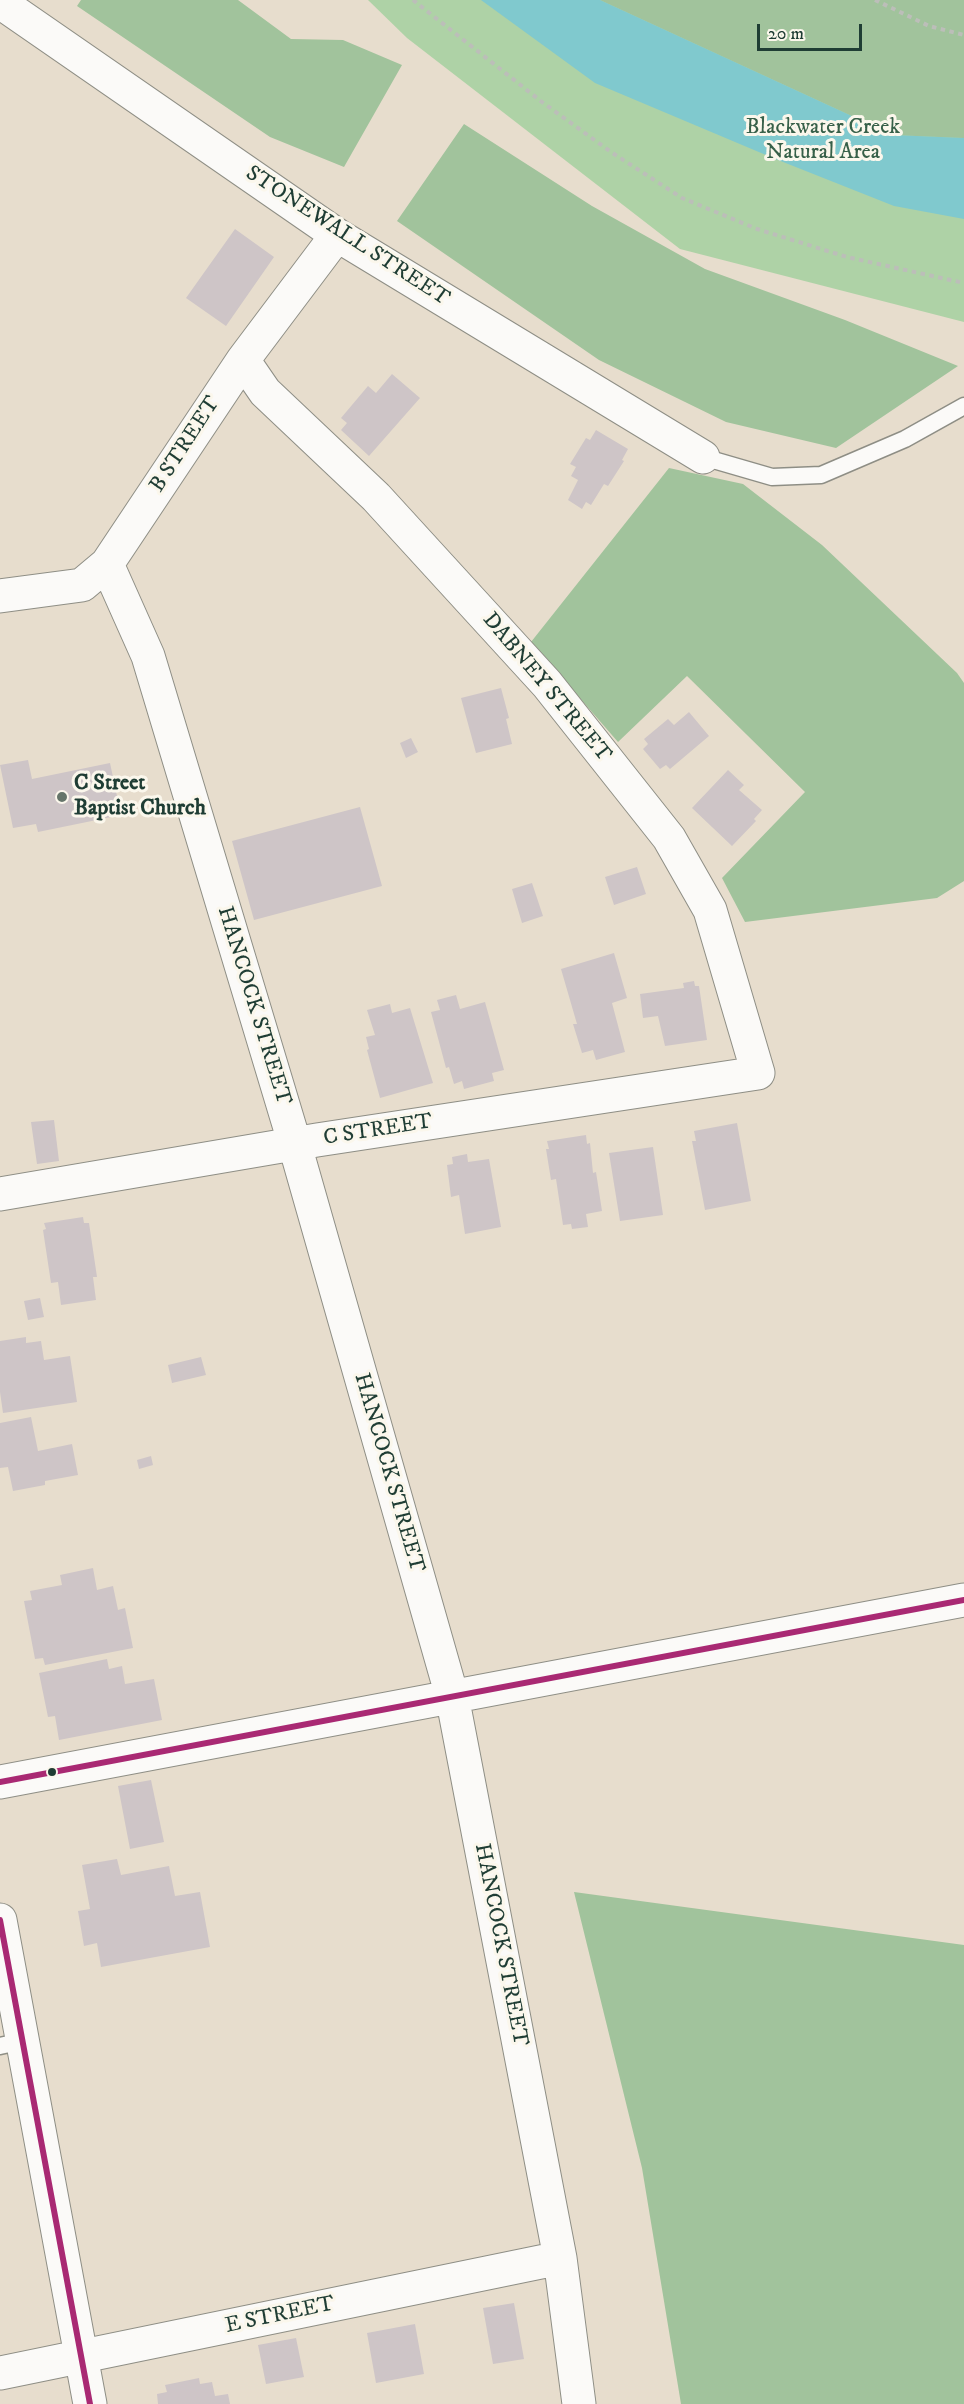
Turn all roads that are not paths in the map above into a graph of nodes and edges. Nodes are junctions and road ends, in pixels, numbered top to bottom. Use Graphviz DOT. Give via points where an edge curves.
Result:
graph roads {
  1 [pos="0,2"];
  2 [pos="337,234"];
  3 [pos="243,360"];
  4 [pos="964,406"];
  5 [pos="703,457"];
  6 [pos="107,564"];
  7 [pos="0,596"];
  8 [pos="758,1073"];
  9 [pos="294,1144"];
  10 [pos="0,1194"];
  11 [pos="964,1599"];
  12 [pos="453,1696"];
  13 [pos="0,1782"];
  14 [pos="0,1920"];
  15 [pos="11,2044"];
  16 [pos="560,2258"];
  17 [pos="82,2357"];
  18 [pos="0,2373"];
  19 [pos="90,2404"];
  20 [pos="579,2404"];
  1 -- 2 [label="street, STONEWALL STREET"];
  2 -- 3 [label="street, B STREET"];
  2 -- 5 [label="street, STONEWALL STREET"];
  3 -- 6 [label="street, B STREET"];
  3 -- 8 [label="street, DABNEY STREET" via="265,392 376,497 547,684 669,838 710,910"];
  4 -- 5 [label="lane" via="896,443 820,475 772,477"];
  6 -- 7 [label="street, B STREET" via="82,585"];
  6 -- 9 [label="street, HANCOCK STREET" via="148,656"];
  8 -- 9 [label="street, C STREET"];
  9 -- 10 [label="street, C STREET"];
  9 -- 12 [label="street, HANCOCK STREET"];
  11 -- 12 [label="street"];
  12 -- 13 [label="street"];
  12 -- 16 [label="street, HANCOCK STREET"];
  14 -- 15 [label="street"];
  15 -- 17 [label="street"];
  16 -- 17 [label="street, E STREET"];
  16 -- 20 [label="street, HANCOCK STREET"];
  17 -- 18 [label="street, E STREET"];
  17 -- 19 [label="street"];
}
